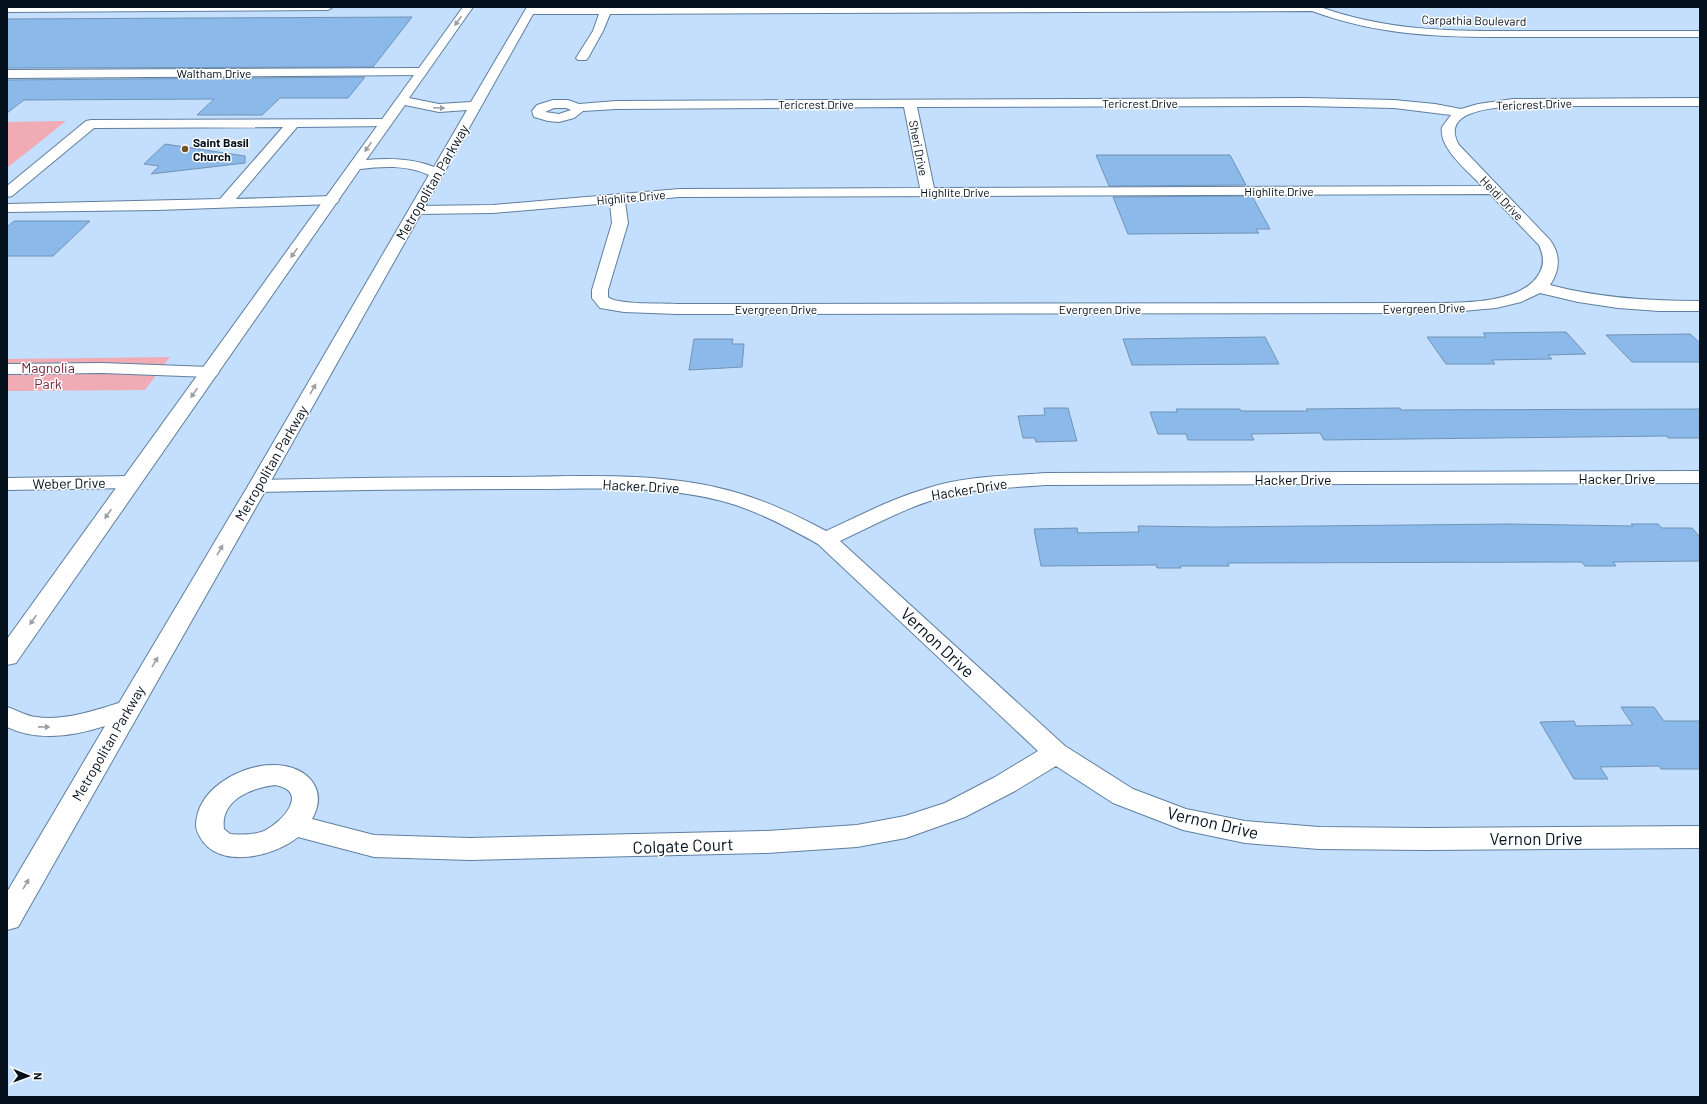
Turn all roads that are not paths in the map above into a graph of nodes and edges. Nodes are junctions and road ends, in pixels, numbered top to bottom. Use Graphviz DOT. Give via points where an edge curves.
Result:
graph roads {
  1 [pos="328,7"];
  2 [pos="468,7"];
  3 [pos="1312,7"];
  4 [pos="7,9"];
  5 [pos="531,9"];
  6 [pos="606,9"];
  7 [pos="1700,34"];
  8 [pos="582,58"];
  9 [pos="421,72"];
  10 [pos="7,74"];
  11 [pos="402,100"];
  12 [pos="1700,102"];
  13 [pos="910,104"];
  14 [pos="476,105"];
  15 [pos="577,108"];
  16 [pos="1462,114"];
  17 [pos="294,123"];
  18 [pos="385,123"];
  19 [pos="355,166"];
  20 [pos="436,173"];
  21 [pos="1494,190"];
  22 [pos="7,192"];
  23 [pos="928,192"];
  24 [pos="618,198"];
  25 [pos="332,200"];
  26 [pos="224,204"];
  27 [pos="7,208"];
  28 [pos="416,210"];
  29 [pos="1538,287"];
  30 [pos="1700,306"];
  31 [pos="7,369"];
  32 [pos="210,372"];
  33 [pos="1700,477"];
  34 [pos="131,482"];
  35 [pos="7,484"];
  36 [pos="258,486"];
  37 [pos="826,539"];
  38 [pos="7,657"];
  39 [pos="126,710"];
  40 [pos="7,716"];
  41 [pos="1056,753"];
  42 [pos="293,825"];
  43 [pos="1700,837"];
  44 [pos="7,918"];
  1 -- 4 [label="street"];
  2 -- 9 [label="street, one-way"];
  3 -- 6 [label="street, Carpathia Boulevard"];
  3 -- 7 [label="street, Carpathia Boulevard" via="1367,24 1427,33"];
  5 -- 6 [label="street, Carpathia Boulevard"];
  5 -- 14 [label="street, Metropolitan Parkway"];
  6 -- 8 [label="street" via="598,31"];
  9 -- 10 [label="street, Waltham Drive"];
  9 -- 11 [label="street"];
  11 -- 14 [label="street, one-way" via="435,109"];
  11 -- 18 [label="street"];
  12 -- 16 [label="street, Tericrest Drive" via="1513,103 1478,108"];
  13 -- 15 [label="street, Tericrest Drive" via="624,105"];
  13 -- 16 [label="street, Tericrest Drive" via="1369,103 1417,106"];
  13 -- 23 [label="street, Sheri Drive"];
  14 -- 20 [label="street, Metropolitan Parkway"];
  16 -- 21 [label="street, Heidi Drive" via="1453,119 1448,126 1448,140"];
  17 -- 18 [label="street"];
  17 -- 22 [label="street" via="91,124"];
  17 -- 26 [label="street"];
  18 -- 19 [label="street, one-way"];
  19 -- 20 [label="street" via="403,162 425,167"];
  19 -- 25 [label="street"];
  20 -- 28 [label="street, Metropolitan Parkway"];
  21 -- 23 [label="street, Highlite Drive"];
  21 -- 29 [label="street, Heidi Drive" via="1548,248 1551,257 1549,274"];
  23 -- 24 [label="street, Highlite Drive" via="679,193"];
  24 -- 28 [label="street, Highlite Drive" via="493,209"];
  24 -- 29 [label="street, Evergreen Drive" via="620,223 600,290 600,298 606,304 624,307 1450,308 1506,300"];
  25 -- 26 [label="street"];
  25 -- 32 [label="street, one-way"];
  26 -- 27 [label="street"];
  36 -- 28 [label="street, Metropolitan Parkway, one-way"];
  29 -- 30 [label="street" via="1569,296 1619,303"];
  31 -- 32 [label="street" via="102,368"];
  32 -- 34 [label="street, one-way"];
  33 -- 37 [label="street, Hacker Drive" via="1046,479 980,484 932,493"];
  34 -- 35 [label="street, Weber Drive"];
  34 -- 38 [label="street, one-way"];
  36 -- 37 [label="street, Hacker Drive" via="396,483 578,483 663,486 715,493 754,504"];
  39 -- 36 [label="street, Metropolitan Parkway, one-way"];
  37 -- 41 [label="street, Vernon Drive"];
  40 -- 39 [label="street, one-way" via="37,727 64,727 91,722"];
  44 -- 39 [label="street, Metropolitan Parkway, one-way"];
  41 -- 42 [label="street, Colgate Court" via="955,810 906,827 857,836 760,842 470,849 374,846"];
  41 -- 43 [label="street, Vernon Drive" via="1123,796 1183,819 1245,832 1334,838"];
}
